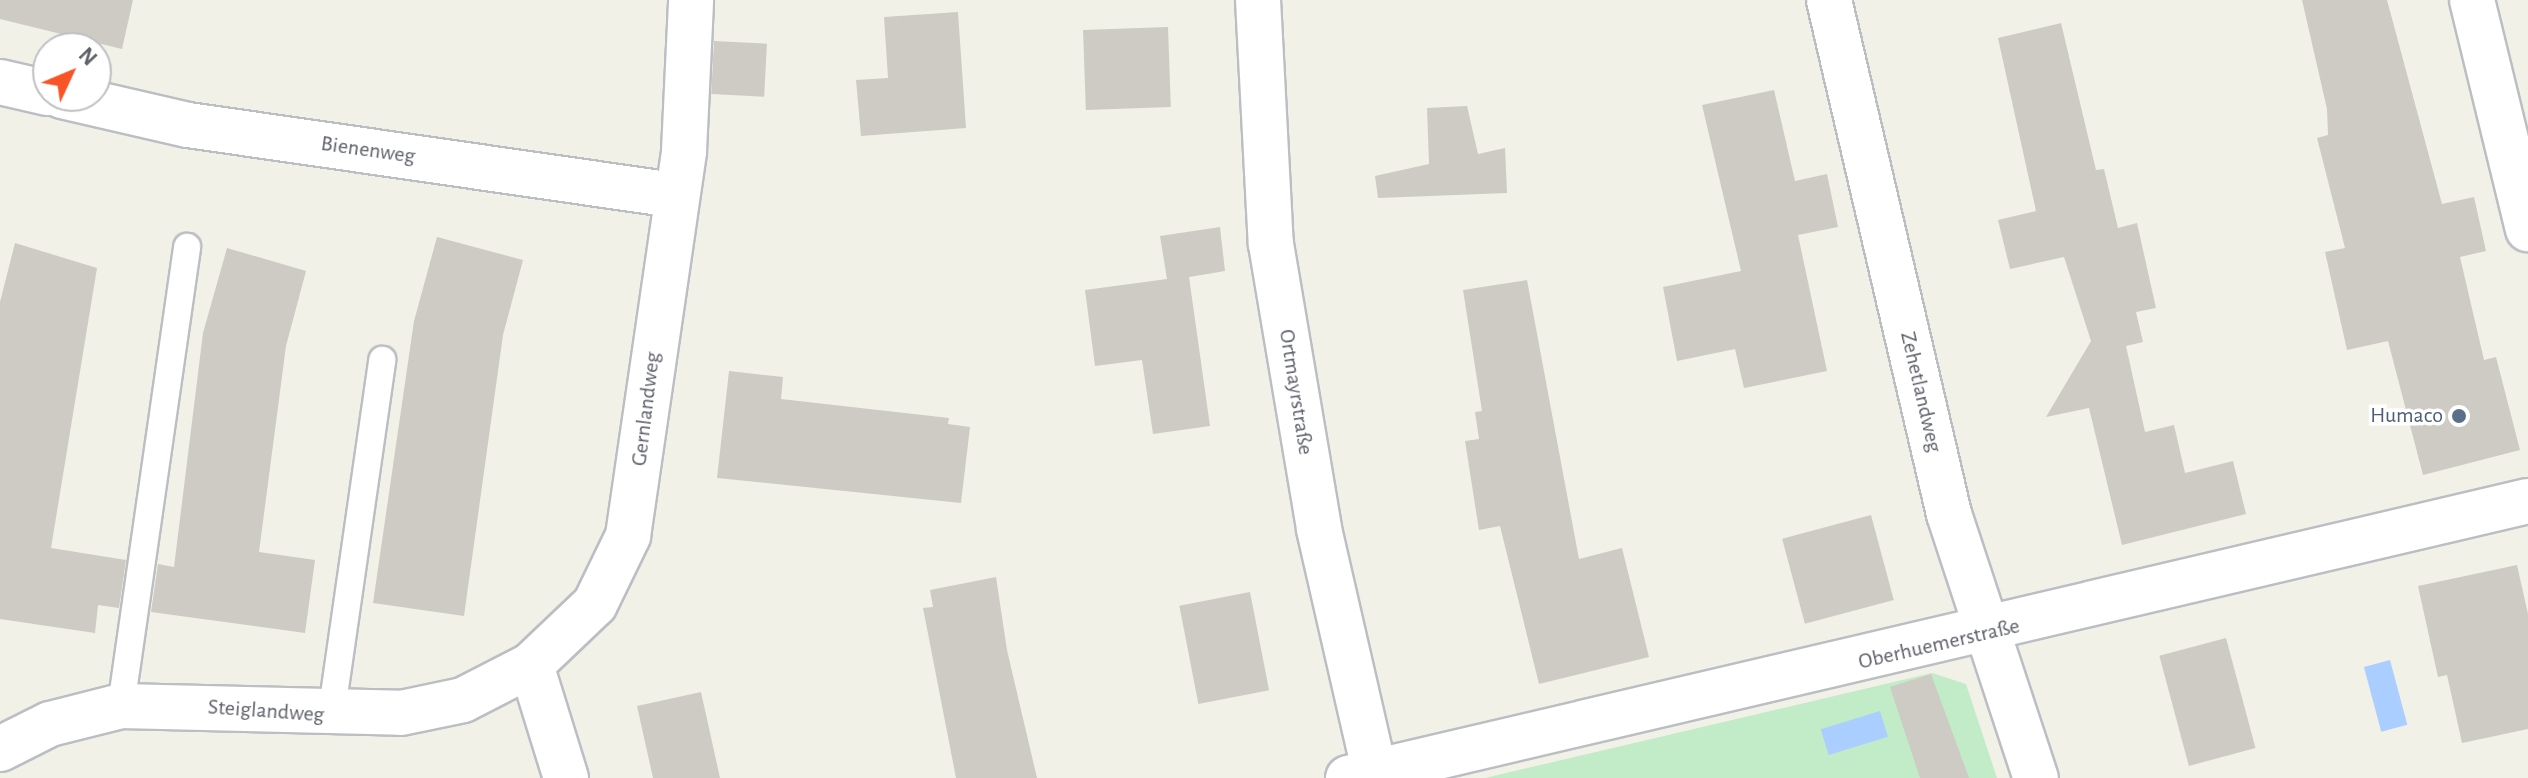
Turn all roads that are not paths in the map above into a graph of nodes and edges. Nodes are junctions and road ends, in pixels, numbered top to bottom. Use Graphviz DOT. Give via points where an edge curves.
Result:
graph roads {
  1 [pos="691,0"];
  2 [pos="1258,0"];
  3 [pos="1829,0"];
  4 [pos="2472,0"];
  5 [pos="0,82"];
  6 [pos="32,89"];
  7 [pos="112,108"];
  8 [pos="675,195"];
  9 [pos="2528,229"];
  10 [pos="187,247"];
  11 [pos="382,360"];
  12 [pos="2528,501"];
  13 [pos="1987,633"];
  14 [pos="531,665"];
  15 [pos="121,706"];
  16 [pos="331,716"];
  17 [pos="0,749"];
  18 [pos="1366,776"];
  19 [pos="566,778"];
  20 [pos="2036,778"];
  1 -- 8 [label="street, Gernlandweg"];
  2 -- 18 [label="street, Ortmayrstraße" via="1271,244"];
  3 -- 13 [label="street, Zehetlandweg" via="1949,514"];
  4 -- 9 [label="street"];
  5 -- 6 [label="street"];
  7 -- 8 [label="street, Bienenweg" via="188,125"];
  8 -- 14 [label="street, Gernlandweg" via="628,536 595,604"];
  10 -- 15 [label="lane"];
  11 -- 16 [label="lane"];
  12 -- 13 [label="street, Oberhuemerstraße"];
  13 -- 18 [label="street, Oberhuemerstraße"];
  13 -- 20 [label="street, Zehetlandweg"];
  14 -- 16 [label="street, Steiglandweg" via="463,700"];
  14 -- 19 [label="street"];
  15 -- 16 [label="street, Steiglandweg"];
  15 -- 17 [label="street, Steiglandweg" via="50,724"];
}
